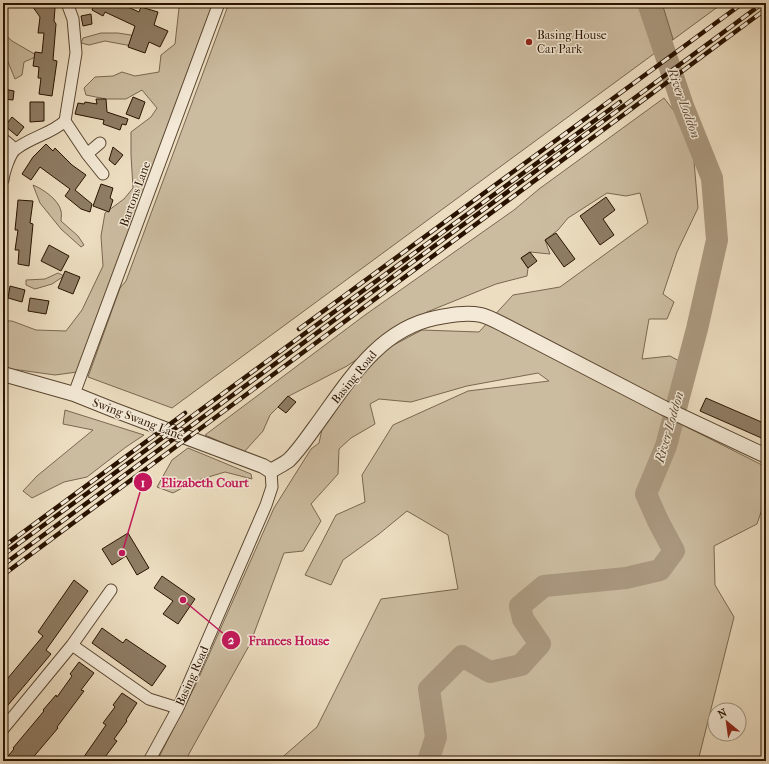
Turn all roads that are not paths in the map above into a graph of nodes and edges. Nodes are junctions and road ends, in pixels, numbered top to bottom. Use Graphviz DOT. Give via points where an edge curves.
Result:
graph roads {
  1 [pos="67,3"];
  2 [pos="219,3"];
  3 [pos="65,121"];
  4 [pos="3,138"];
  5 [pos="100,143"];
  6 [pos="14,149"];
  7 [pos="86,154"];
  8 [pos="104,174"];
  9 [pos="3,180"];
  10 [pos="3,374"];
  11 [pos="74,394"];
  12 [pos="766,456"];
  13 [pos="271,471"];
  14 [pos="111,590"];
  15 [pos="72,645"];
  16 [pos="178,708"];
  17 [pos="3,729"];
  18 [pos="149,761"];
  1 -- 3 [label="street" via="73,19 76,53"];
  2 -- 11 [label="street, Bartons Lane"];
  3 -- 6 [label="street" via="57,128"];
  3 -- 7 [label="street"];
  4 -- 6 [label="street"];
  5 -- 7 [label="street"];
  6 -- 9 [label="street" via="4,171"];
  7 -- 8 [label="street"];
  10 -- 11 [label="street, Swing Swang Lane"];
  11 -- 13 [label="street, Swing Swang Lane"];
  12 -- 13 [label="street, Basing Road" via="686,419 497,322 481,315 464,314 423,320 392,336 372,353 346,384 288,461"];
  13 -- 16 [label="street, Basing Road" via="270,496"];
  14 -- 15 [label="street"];
  15 -- 16 [label="street" via="149,699"];
  15 -- 17 [label="street"];
  16 -- 18 [label="street, Basing Road"];
}
